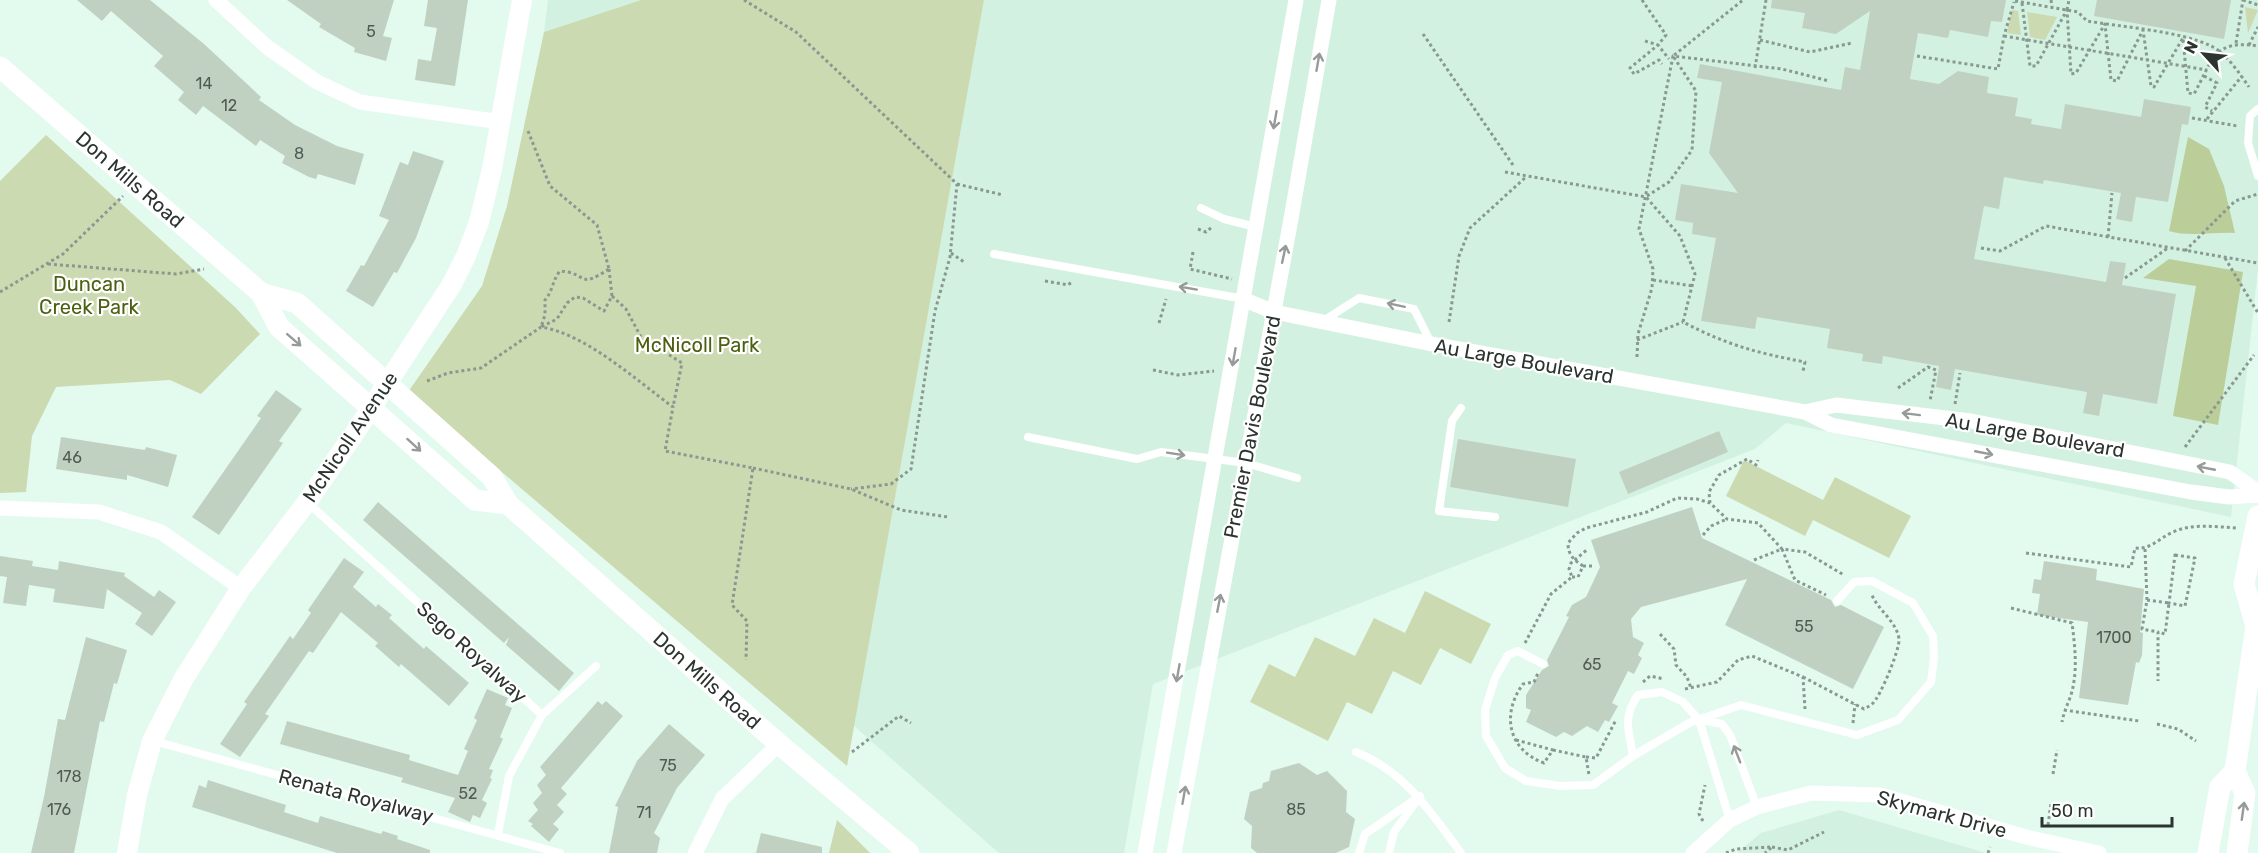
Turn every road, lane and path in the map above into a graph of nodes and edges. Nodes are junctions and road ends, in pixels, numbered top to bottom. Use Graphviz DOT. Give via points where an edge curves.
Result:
graph roads {
  1 [pos="216,0"];
  2 [pos="522,0"];
  3 [pos="744,0"];
  4 [pos="1296,0"];
  5 [pos="1329,0"];
  6 [pos="1642,0"];
  7 [pos="1743,0"];
  8 [pos="1766,0"];
  9 [pos="2051,0"];
  10 [pos="2069,0"];
  11 [pos="2243,0"];
  12 [pos="2015,1"];
  13 [pos="2022,3"];
  14 [pos="2258,5"];
  15 [pos="2052,8"];
  16 [pos="2067,10"];
  17 [pos="2105,24"];
  18 [pos="2258,27"];
  19 [pos="2143,30"];
  20 [pos="1423,34"];
  21 [pos="2004,36"];
  22 [pos="2182,38"];
  23 [pos="1760,40"];
  24 [pos="2026,40"];
  25 [pos="1645,41"];
  26 [pos="1852,43"];
  27 [pos="2049,43"];
  28 [pos="2236,43"];
  29 [pos="1658,45"];
  30 [pos="2249,45"];
  31 [pos="2258,46"];
  32 [pos="2069,47"];
  33 [pos="2090,50"];
  34 [pos="2217,51"];
  35 [pos="2108,53"];
  36 [pos="1917,56"];
  37 [pos="2129,57"];
  38 [pos="1671,58"];
  39 [pos="2147,60"];
  40 [pos="1662,64"];
  41 [pos="2168,64"];
  42 [pos="0,67"];
  43 [pos="2186,67"];
  44 [pos="1755,68"];
  45 [pos="2207,70"];
  46 [pos="2204,76"];
  47 [pos="2241,76"];
  48 [pos="1829,81"];
  49 [pos="2249,87"];
  50 [pos="2258,110"];
  51 [pos="2212,111"];
  52 [pos="2192,118"];
  53 [pos="2207,119"];
  54 [pos="501,122"];
  55 [pos="2223,123"];
  56 [pos="528,131"];
  57 [pos="1513,165"];
  58 [pos="1505,172"];
  59 [pos="1527,176"];
  60 [pos="2258,176"];
  61 [pos="957,184"];
  62 [pos="135,185"];
  63 [pos="2112,193"];
  64 [pos="2258,194"];
  65 [pos="1004,195"];
  66 [pos="1646,196"];
  67 [pos="1201,208"];
  68 [pos="1257,227"];
  69 [pos="2108,237"];
  70 [pos="1981,248"];
  71 [pos="2168,248"];
  72 [pos="2185,251"];
  73 [pos="1193,252"];
  74 [pos="950,253"];
  75 [pos="994,254"];
  76 [pos="2225,257"];
  77 [pos="964,262"];
  78 [pos="2258,263"];
  79 [pos="48,264"];
  80 [pos="229,266"];
  81 [pos="609,269"];
  82 [pos="2126,278"];
  83 [pos="1233,279"];
  84 [pos="1652,280"];
  85 [pos="1693,286"];
  86 [pos="0,292"];
  87 [pos="261,293"];
  88 [pos="612,296"];
  89 [pos="1166,299"];
  90 [pos="1245,300"];
  91 [pos="1274,312"];
  92 [pos="2258,313"];
  93 [pos="1322,322"];
  94 [pos="1449,322"];
  95 [pos="1683,322"];
  96 [pos="1159,323"];
  97 [pos="541,327"];
  98 [pos="1637,340"];
  99 [pos="1432,344"];
  100 [pos="2253,355"];
  101 [pos="1637,357"];
  102 [pos="1216,361"];
  103 [pos="1153,370"];
  104 [pos="1803,371"];
  105 [pos="1960,373"];
  106 [pos="427,381"];
  107 [pos="387,382"];
  108 [pos="1898,388"];
  109 [pos="1929,405"];
  110 [pos="370,406"];
  111 [pos="673,407"];
  112 [pos="1461,408"];
  113 [pos="1805,412"];
  114 [pos="1953,413"];
  115 [pos="1028,437"];
  116 [pos="2182,451"];
  117 [pos="1216,460"];
  118 [pos="1758,460"];
  119 [pos="1246,464"];
  120 [pos="753,468"];
  121 [pos="1297,478"];
  122 [pos="851,489"];
  123 [pos="2258,493"];
  124 [pos="307,502"];
  125 [pos="1710,503"];
  126 [pos="508,504"];
  127 [pos="0,508"];
  128 [pos="2258,516"];
  129 [pos="948,517"];
  130 [pos="1495,517"];
  131 [pos="1727,519"];
  132 [pos="2240,528"];
  133 [pos="1703,535"];
  134 [pos="1588,549"];
  135 [pos="1782,549"];
  136 [pos="2145,549"];
  137 [pos="2026,553"];
  138 [pos="1574,560"];
  139 [pos="1754,560"];
  140 [pos="1583,566"];
  141 [pos="1595,566"];
  142 [pos="1572,577"];
  143 [pos="1856,582"];
  144 [pos="242,588"];
  145 [pos="1864,590"];
  146 [pos="1828,596"];
  147 [pos="2147,600"];
  148 [pos="1837,601"];
  149 [pos="2169,603"];
  150 [pos="2011,608"];
  151 [pos="2257,624"];
  152 [pos="2158,632"];
  153 [pos="1660,634"];
  154 [pos="1521,652"];
  155 [pos="746,660"];
  156 [pos="1543,663"];
  157 [pos="596,666"];
  158 [pos="1803,677"];
  159 [pos="2157,681"];
  160 [pos="1670,683"];
  161 [pos="1639,688"];
  162 [pos="1677,688"];
  163 [pos="1691,688"];
  164 [pos="1855,704"];
  165 [pos="2064,710"];
  166 [pos="1619,713"];
  167 [pos="542,715"];
  168 [pos="1699,720"];
  169 [pos="1805,722"];
  170 [pos="2062,722"];
  171 [pos="2139,722"];
  172 [pos="911,723"];
  173 [pos="2157,724"];
  174 [pos="1853,734"];
  175 [pos="1516,740"];
  176 [pos="152,741"];
  177 [pos="2196,741"];
  178 [pos="779,744"];
  179 [pos="1553,750"];
  180 [pos="2057,750"];
  181 [pos="852,752"];
  182 [pos="1356,752"];
  183 [pos="1633,756"];
  184 [pos="1586,757"];
  185 [pos="2235,771"];
  186 [pos="2053,774"];
  187 [pos="1706,782"];
  188 [pos="1590,785"];
  189 [pos="1420,796"];
  190 [pos="2050,803"];
  191 [pos="1757,807"];
  192 [pos="1730,820"];
  193 [pos="1704,823"];
  194 [pos="2048,825"];
  195 [pos="1824,832"];
  196 [pos="498,834"];
  197 [pos="1772,847"];
  198 [pos="1990,847"];
  199 [pos="127,853"];
  200 [pos="560,853"];
  201 [pos="695,853"];
  202 [pos="909,853"];
  203 [pos="1145,853"];
  204 [pos="1174,853"];
  205 [pos="1359,853"];
  206 [pos="1389,853"];
  207 [pos="1461,853"];
  208 [pos="1693,853"];
  209 [pos="1723,853"];
  210 [pos="1765,853"];
  211 [pos="1988,853"];
  212 [pos="2099,853"];
  213 [pos="2208,853"];
  214 [pos="2237,853"];
  1 -- 54 [label="street" via="267,46 317,82 360,102"];
  2 -- 54 [label="street, McNicoll Avenue"];
  3 -- 61 [label="path" via="796,32"];
  4 -- 68 [label="street, Premier Davis Boulevard, one-way"];
  91 -- 5 [label="street, Premier Davis Boulevard, one-way"];
  6 -- 29 [label="path" via="1666,35"];
  7 -- 38 [label="path"];
  8 -- 23 [label="path"];
  9 -- 15 [label="path"];
  10 -- 16 [label="path"];
  11 -- 14 [label="path"];
  11 -- 28 [label="path"];
  12 -- 13 [label="path"];
  12 -- 21 [label="path"];
  13 -- 15 [label="path"];
  13 -- 24 [label="path"];
  15 -- 16 [label="path"];
  16 -- 17 [label="path" via="2078,12 2087,21"];
  16 -- 27 [label="path"];
  16 -- 32 [label="path"];
  17 -- 19 [label="path"];
  17 -- 33 [label="path"];
  17 -- 35 [label="path"];
  18 -- 30 [label="path"];
  19 -- 22 [label="path"];
  19 -- 37 [label="path"];
  19 -- 39 [label="path"];
  20 -- 57 [label="path"];
  21 -- 24 [label="path"];
  21 -- 36 [label="path" via="1998,69"];
  22 -- 34 [label="path"];
  22 -- 41 [label="path"];
  22 -- 43 [label="path"];
  23 -- 26 [label="path" via="1810,52"];
  23 -- 44 [label="path"];
  24 -- 27 [label="path"];
  24 -- 27 [label="path" via="2030,66 2036,66"];
  25 -- 29 [label="path"];
  27 -- 32 [label="path"];
  28 -- 30 [label="path"];
  28 -- 34 [label="path"];
  29 -- 38 [label="path"];
  29 -- 40 [label="path" via="1630,68 1634,74 1659,60"];
  30 -- 31 [label="path"];
  32 -- 33 [label="path"];
  32 -- 33 [label="path" via="2071,74 2076,74"];
  33 -- 35 [label="path"];
  34 -- 45 [label="path"];
  34 -- 47 [label="path"];
  35 -- 37 [label="path"];
  35 -- 37 [label="path" via="2111,80 2117,81"];
  37 -- 39 [label="path"];
  38 -- 44 [label="path" via="1730,62"];
  38 -- 66 [label="path"];
  38 -- 66 [label="path" via="1696,91 1692,150 1669,182"];
  39 -- 41 [label="path"];
  39 -- 41 [label="path" via="2154,87"];
  41 -- 43 [label="path"];
  42 -- 62 [label="main road, Don Mills Road"];
  43 -- 45 [label="path"];
  43 -- 46 [label="path" via="2188,93 2194,94"];
  44 -- 48 [label="path" via="1782,69"];
  45 -- 46 [label="path"];
  46 -- 51 [label="path" via="2217,83 2205,107"];
  47 -- 49 [label="path"];
  47 -- 51 [label="path"];
  50 -- 60 [label="lane" via="2250,116 2248,143"];
  51 -- 53 [label="path"];
  52 -- 53 [label="path"];
  53 -- 55 [label="path"];
  54 -- 107 [label="street, McNicoll Avenue" via="479,222 466,256 452,284"];
  56 -- 81 [label="path" via="550,186 597,225"];
  58 -- 59 [label="path"];
  59 -- 66 [label="path"];
  59 -- 94 [label="path" via="1470,228 1459,256"];
  61 -- 65 [label="path"];
  61 -- 74 [label="path"];
  62 -- 79 [label="path"];
  62 -- 80 [label="main road, Don Mills Road"];
  63 -- 69 [label="path"];
  64 -- 72 [label="path" via="2235,201"];
  66 -- 84 [label="path" via="1639,229 1653,269"];
  66 -- 85 [label="path" via="1680,236 1695,274"];
  67 -- 68 [label="lane" via="1224,219"];
  68 -- 90 [label="street, Premier Davis Boulevard"];
  69 -- 70 [label="path" via="2046,226 2000,251"];
  69 -- 71 [label="path"];
  71 -- 72 [label="path"];
  71 -- 82 [label="path"];
  72 -- 76 [label="path"];
  73 -- 83 [label="path" via="1190,269"];
  74 -- 77 [label="path"];
  74 -- 122 [label="path" via="935,311 911,469 891,484"];
  90 -- 75 [label="lane, one-way"];
  76 -- 78 [label="path"];
  76 -- 92 [label="path"];
  79 -- 80 [label="path" via="176,273"];
  79 -- 86 [label="path"];
  80 -- 87 [label="main road, Don Mills Road"];
  81 -- 88 [label="path"];
  81 -- 97 [label="path" via="590,281 560,272 544,300"];
  84 -- 85 [label="path"];
  84 -- 98 [label="path"];
  85 -- 95 [label="path"];
  87 -- 107 [label="main road, Don Mills Road" via="297,303"];
  87 -- 110 [label="main road, Don Mills Road, one-way" via="279,327"];
  88 -- 97 [label="path" via="604,311 575,297 557,319"];
  88 -- 111 [label="path" via="626,309 641,337 682,363"];
  89 -- 96 [label="path"];
  90 -- 91 [label="street, Au Large Boulevard"];
  90 -- 117 [label="street, Premier Davis Boulevard, one-way"];
  91 -- 93 [label="street, Au Large Boulevard"];
  91 -- 119 [label="street, Premier Davis Boulevard"];
  93 -- 99 [label="street, Au Large Boulevard"];
  99 -- 93 [label="lane, one-way" via="1414,309 1359,298"];
  95 -- 98 [label="path"];
  95 -- 104 [label="path" via="1752,353 1805,362"];
  97 -- 106 [label="path" via="481,368"];
  97 -- 111 [label="path" via="569,336"];
  98 -- 101 [label="path"];
  99 -- 113 [label="street, Au Large Boulevard"];
  100 -- 116 [label="path"];
  102 -- 103 [label="path" via="1214,371 1178,375"];
  105 -- 114 [label="path"];
  107 -- 110 [label="street, McNicoll Avenue"];
  107 -- 126 [label="main road, Don Mills Road" via="492,477"];
  108 -- 109 [label="path" via="1928,367 1936,370"];
  110 -- 124 [label="street, McNicoll Avenue"];
  110 -- 126 [label="main road, Don Mills Road, one-way" via="475,500"];
  111 -- 120 [label="path" via="665,451"];
  112 -- 130 [label="lane" via="1452,421 1439,511"];
  113 -- 123 [label="street, Au Large Boulevard, one-way" via="1831,425 2191,492 2229,497"];
  123 -- 113 [label="street, Au Large Boulevard, one-way" via="2230,472 1971,422 1836,405"];
  115 -- 117 [label="lane, one-way" via="1137,459 1161,452"];
  117 -- 119 [label="lane"];
  117 -- 203 [label="street, Premier Davis Boulevard, one-way"];
  118 -- 125 [label="path" via="1756,465 1747,459 1719,476 1708,492"];
  119 -- 121 [label="lane"];
  204 -- 119 [label="street, Premier Davis Boulevard, one-way"];
  120 -- 122 [label="path"];
  120 -- 155 [label="path" via="732,605 747,621"];
  122 -- 129 [label="path" via="901,510"];
  124 -- 144 [label="street, McNicoll Avenue"];
  124 -- 167 [label="lane, Sego Royalway"];
  125 -- 131 [label="path"];
  125 -- 138 [label="path" via="1677,498 1647,512 1586,528 1568,543"];
  126 -- 178 [label="main road, Don Mills Road"];
  127 -- 144 [label="street" via="99,512 161,532"];
  128 -- 151 [label="main road" via="2244,584"];
  131 -- 133 [label="path"];
  131 -- 135 [label="path" via="1758,523"];
  132 -- 136 [label="path" via="2199,526 2174,532"];
  134 -- 138 [label="path"];
  135 -- 139 [label="path"];
  135 -- 143 [label="path" via="1805,552"];
  135 -- 146 [label="path" via="1795,580"];
  136 -- 137 [label="path" via="2135,548 2131,567"];
  136 -- 147 [label="path"];
  138 -- 140 [label="path"];
  138 -- 142 [label="path" via="1569,569"];
  140 -- 141 [label="path"];
  140 -- 142 [label="path" via="1578,577"];
  142 -- 154 [label="path" via="1551,594"];
  143 -- 148 [label="lane"];
  143 -- 174 [label="lane" via="1872,581 1913,603 1933,636 1934,658 1931,682 1898,720"];
  144 -- 176 [label="street, McNicoll Avenue" via="184,678"];
  145 -- 164 [label="path" via="1895,627 1899,640 1873,704 1864,709"];
  147 -- 149 [label="path"];
  147 -- 152 [label="path" via="2142,629"];
  149 -- 149 [label="path" via="2175,555 2195,558 2185,606"];
  149 -- 152 [label="path" via="2165,634"];
  150 -- 165 [label="path" via="2072,623 2077,655 2071,696"];
  151 -- 185 [label="main road"];
  152 -- 159 [label="path"];
  153 -- 163 [label="path" via="1674,649 1676,665"];
  154 -- 156 [label="lane"];
  154 -- 188 [label="lane" via="1508,655 1495,678 1485,710 1486,736 1505,768 1526,781"];
  156 -- 175 [label="path" via="1534,682 1523,684 1510,708"];
  157 -- 167 [label="lane"];
  158 -- 163 [label="path" via="1752,656 1738,660 1717,682"];
  158 -- 164 [label="path"];
  158 -- 169 [label="path"];
  160 -- 161 [label="path" via="1650,676"];
  162 -- 163 [label="path"];
  164 -- 174 [label="path"];
  165 -- 170 [label="path"];
  165 -- 171 [label="path"];
  166 -- 184 [label="path" via="1596,758"];
  167 -- 196 [label="lane, Sego Royalway" via="509,776"];
  168 -- 169 [label="lane" via="1741,705"];
  168 -- 183 [label="lane"];
  168 -- 183 [label="lane" via="1683,702 1662,692 1638,695 1627,721"];
  191 -- 168 [label="lane, one-way" via="1730,735 1722,724"];
  168 -- 192 [label="lane"];
  169 -- 174 [label="lane"];
  172 -- 181 [label="path" via="898,716"];
  173 -- 177 [label="path" via="2178,729"];
  175 -- 179 [label="path"];
  175 -- 179 [label="path" via="1519,749 1544,763"];
  176 -- 196 [label="lane, Renata Royalway"];
  176 -- 199 [label="street, McNicoll Avenue"];
  178 -- 201 [label="street" via="722,798"];
  178 -- 202 [label="main road, Don Mills Road"];
  179 -- 184 [label="path"];
  180 -- 186 [label="path"];
  182 -- 189 [label="lane" via="1380,762"];
  183 -- 188 [label="lane"];
  184 -- 188 [label="path"];
  185 -- 213 [label="main road" via="2220,787"];
  214 -- 185 [label="main road, one-way" via="2245,793"];
  187 -- 193 [label="path" via="1699,814"];
  189 -- 205 [label="lane" via="1365,834"];
  189 -- 206 [label="lane" via="1394,832"];
  189 -- 207 [label="lane"];
  190 -- 194 [label="path"];
  191 -- 192 [label="street, Skymark Drive"];
  191 -- 212 [label="street, Skymark Drive" via="1811,793 1880,795 2026,837"];
  192 -- 208 [label="street, Skymark Drive"];
  195 -- 197 [label="path" via="1788,850"];
  196 -- 200 [label="lane, Renata Royalway"];
  197 -- 209 [label="path"];
  197 -- 210 [label="path"];
  198 -- 211 [label="path"];
}
